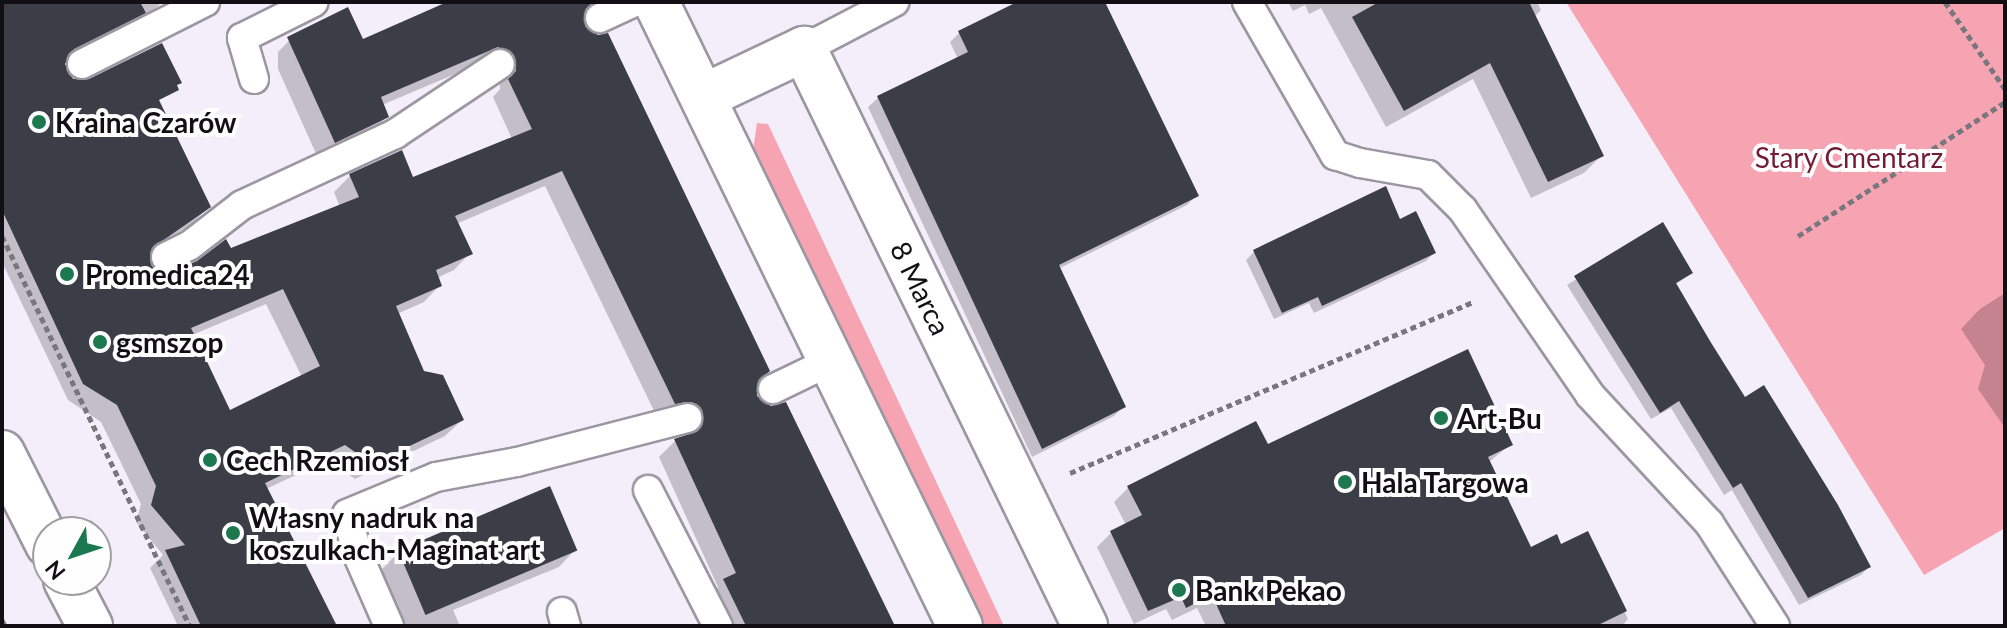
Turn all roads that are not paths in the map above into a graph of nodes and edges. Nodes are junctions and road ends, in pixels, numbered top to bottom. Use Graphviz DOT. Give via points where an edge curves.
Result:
graph roads {
  1 [pos="205,2"];
  2 [pos="314,2"];
  3 [pos="635,2"];
  4 [pos="656,2"];
  5 [pos="894,2"];
  6 [pos="1247,2"];
  7 [pos="600,18"];
  8 [pos="804,49"];
  9 [pos="82,64"];
  10 [pos="500,64"];
  11 [pos="254,79"];
  12 [pos="705,96"];
  13 [pos="166,257"];
  14 [pos="833,360"];
  15 [pos="773,389"];
  16 [pos="687,418"];
  17 [pos="2,453"];
  18 [pos="648,490"];
  19 [pos="34,516"];
  20 [pos="74,596"];
  21 [pos="90,626"];
  22 [pos="389,626"];
  23 [pos="718,626"];
  24 [pos="960,626"];
  25 [pos="1085,626"];
  26 [pos="1775,626"];
  1 -- 9 [label="lane"];
  2 -- 11 [label="lane" via="242,38"];
  3 -- 7 [label="lane"];
  4 -- 12 [label="street"];
  5 -- 8 [label="lane"];
  6 -- 26 [label="lane" via="1335,155 1428,175 1463,210 1590,395 1709,523"];
  8 -- 12 [label="street"];
  8 -- 25 [label="street, 8 Marca"];
  10 -- 13 [label="lane" via="395,134 242,205"];
  12 -- 14 [label="street"];
  14 -- 15 [label="lane"];
  14 -- 24 [label="street"];
  16 -- 22 [label="lane" via="436,477 347,514 357,553"];
  17 -- 19 [label="street"];
  18 -- 23 [label="lane"];
  20 -- 21 [label="street"];
}
